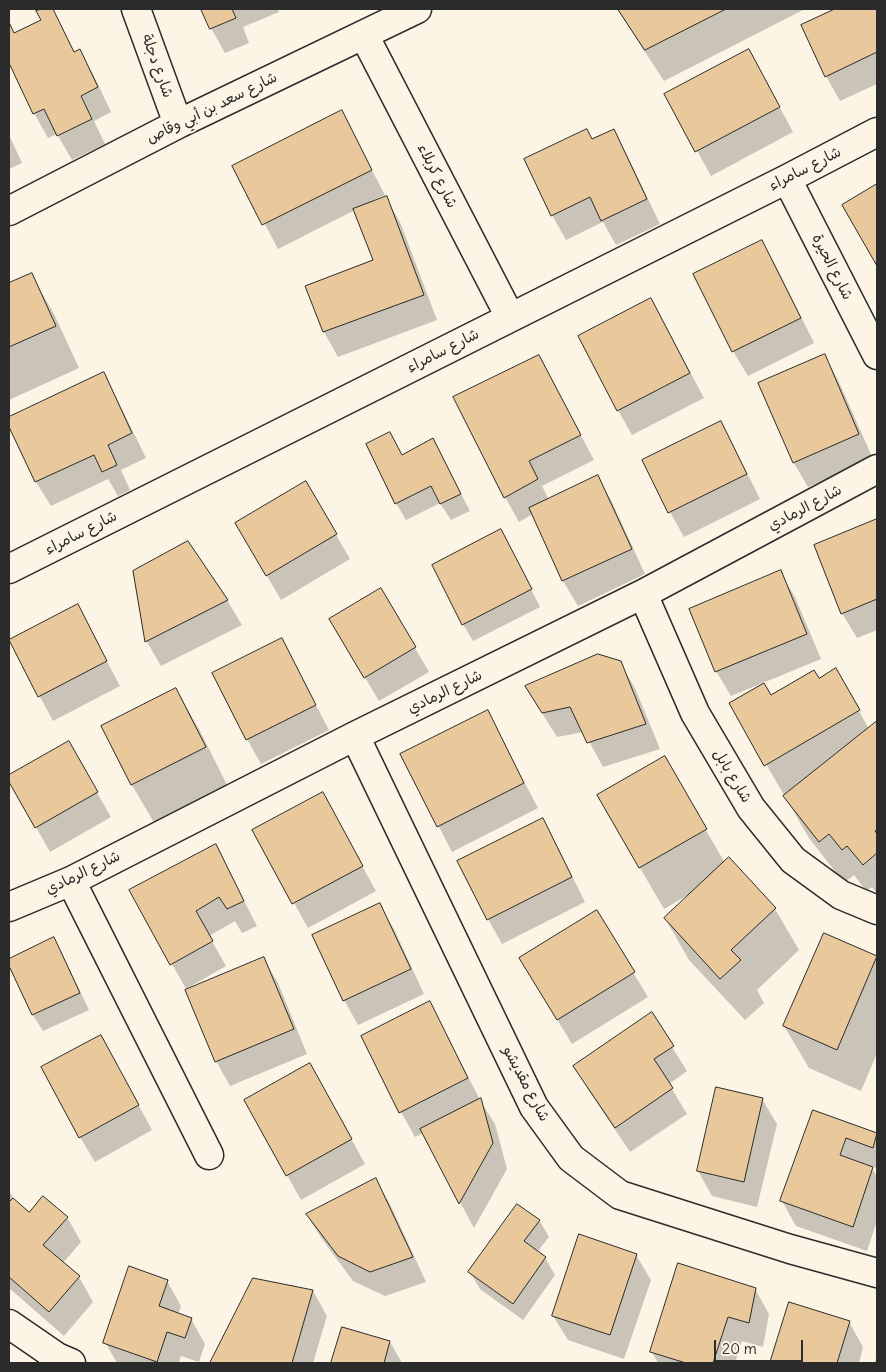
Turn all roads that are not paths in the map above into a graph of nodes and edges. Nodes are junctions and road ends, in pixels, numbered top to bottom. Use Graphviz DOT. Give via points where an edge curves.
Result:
graph roads {
  1 [pos="136,9"];
  2 [pos="417,9"];
  3 [pos="364,35"];
  4 [pos="178,124"];
  5 [pos="877,132"];
  6 [pos="787,179"];
  7 [pos="9,211"];
  8 [pos="510,317"];
  9 [pos="877,355"];
  10 [pos="877,470"];
  11 [pos="9,569"];
  12 [pos="643,594"];
  13 [pos="355,736"];
  14 [pos="71,881"];
  15 [pos="9,907"];
  16 [pos="877,910"];
  17 [pos="209,1155"];
  18 [pos="877,1273"];
  19 [pos="9,1324"];
  20 [pos="71,1363"];
  1 -- 4 [label="street, شارع دجلة"];
  2 -- 3 [label="street, شارع سعد بن أبي وقاص"];
  3 -- 4 [label="street, شارع سعد بن أبي وقاص"];
  3 -- 8 [label="street, شارع كربلاء"];
  4 -- 7 [label="street, شارع سعد بن أبي وقاص"];
  5 -- 6 [label="street, شارع سامراء"];
  6 -- 8 [label="street, شارع سامراء"];
  6 -- 9 [label="street, شارع الحيرة"];
  8 -- 11 [label="street, شارع سامراء"];
  10 -- 12 [label="street, شارع الرمادي"];
  12 -- 13 [label="street, شارع الرمادي"];
  12 -- 16 [label="street, شارع بابل" via="695,713 751,808 793,860 842,895"];
  13 -- 14 [label="street, شارع الرمادي"];
  13 -- 18 [label="street, شارع مقديشو" via="534,1107 571,1158 620,1194 790,1249"];
  14 -- 15 [label="street, شارع الرمادي"];
  14 -- 17 [label="street"];
  19 -- 20 [label="street"];
}
